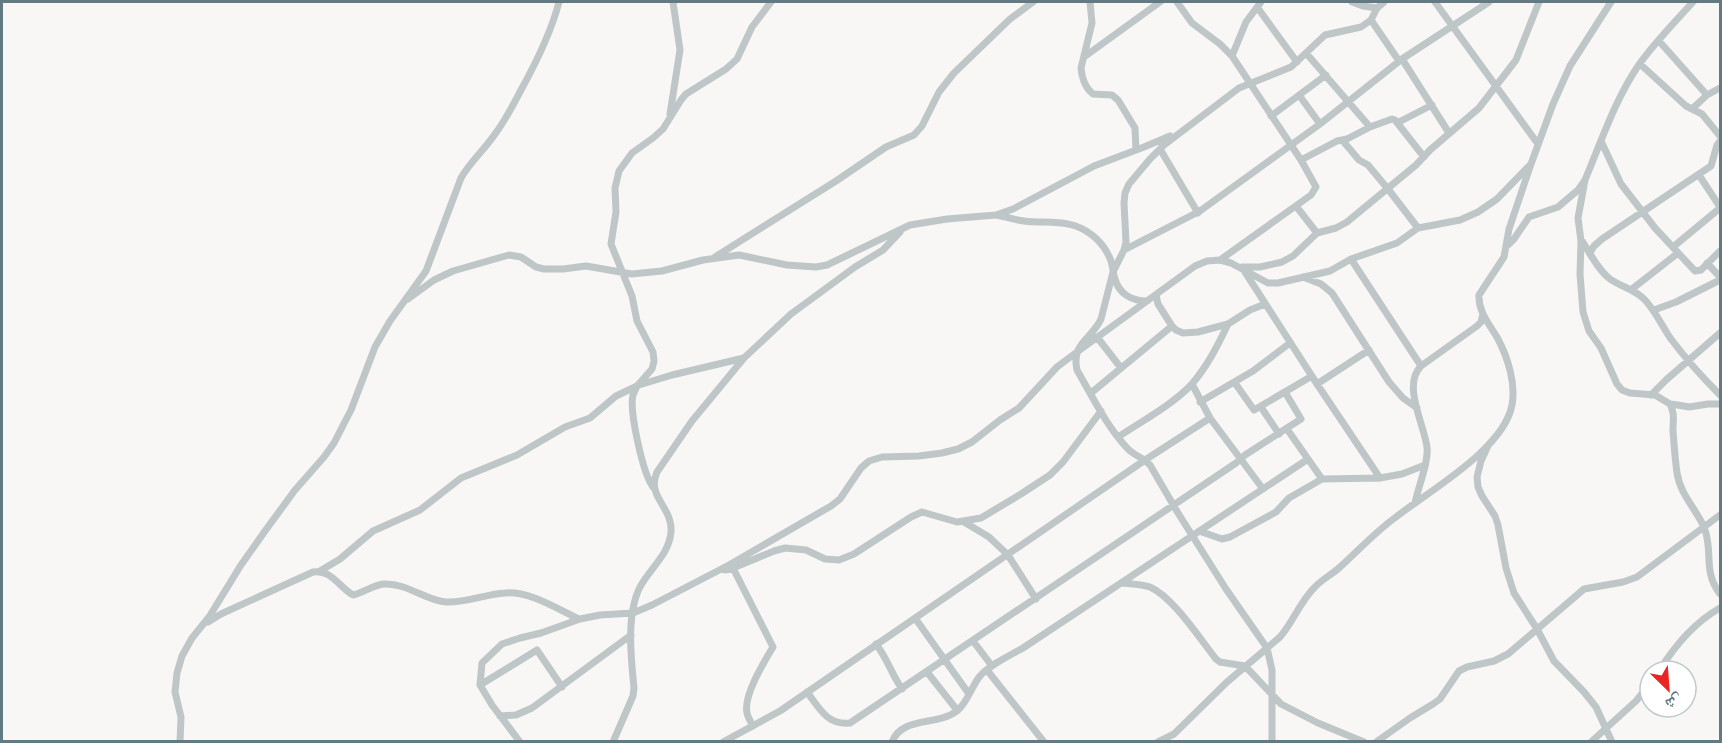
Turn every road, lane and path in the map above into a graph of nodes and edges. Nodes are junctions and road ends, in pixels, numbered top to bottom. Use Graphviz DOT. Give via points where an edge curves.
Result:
graph roads {
  1 [pos="559,2"];
  2 [pos="673,2"];
  3 [pos="771,2"];
  4 [pos="1032,2"];
  5 [pos="1090,2"];
  6 [pos="1160,2"];
  7 [pos="1177,2"];
  8 [pos="1352,2"];
  9 [pos="1384,2"];
  10 [pos="1434,2"];
  11 [pos="1489,2"];
  12 [pos="1539,2"];
  13 [pos="1611,2"];
  14 [pos="1693,2"];
  15 [pos="1259,4"];
  16 [pos="1377,9"];
  17 [pos="1371,20"];
  18 [pos="1453,27"];
  19 [pos="1659,41"];
  20 [pos="1306,52"];
  21 [pos="1232,56"];
  22 [pos="1084,57"];
  23 [pos="1401,60"];
  24 [pos="1297,62"];
  25 [pos="1640,64"];
  26 [pos="1326,75"];
  27 [pos="1249,83"];
  28 [pos="1496,86"];
  29 [pos="1720,88"];
  30 [pos="1299,95"];
  31 [pos="1707,95"];
  32 [pos="1349,101"];
  33 [pos="1432,105"];
  34 [pos="1692,109"];
  35 [pos="1271,116"];
  36 [pos="668,121"];
  37 [pos="1191,123"];
  38 [pos="1397,123"];
  39 [pos="1320,124"];
  40 [pos="1370,127"];
  41 [pos="1449,133"];
  42 [pos="1720,138"];
  43 [pos="1343,141"];
  44 [pos="1601,141"];
  45 [pos="1538,144"];
  46 [pos="1291,146"];
  47 [pos="1160,149"];
  48 [pos="1136,150"];
  49 [pos="1424,157"];
  50 [pos="1301,160"];
  51 [pos="1531,164"];
  52 [pos="1699,175"];
  53 [pos="1585,180"];
  54 [pos="1388,189"];
  55 [pos="1296,206"];
  56 [pos="1720,207"];
  57 [pos="1198,213"];
  58 [pos="1643,213"];
  59 [pos="996,215"];
  60 [pos="1419,228"];
  61 [pos="902,230"];
  62 [pos="1317,233"];
  63 [pos="1581,241"];
  64 [pos="1507,245"];
  65 [pos="1124,250"];
  66 [pos="1675,250"];
  67 [pos="1720,251"];
  68 [pos="1590,253"];
  69 [pos="713,259"];
  70 [pos="1351,259"];
  71 [pos="1220,260"];
  72 [pos="1707,263"];
  73 [pos="1241,269"];
  74 [pos="1113,272"];
  75 [pos="623,273"];
  76 [pos="1303,277"];
  77 [pos="1720,278"];
  78 [pos="1632,289"];
  79 [pos="1156,295"];
  80 [pos="403,302"];
  81 [pos="1147,302"];
  82 [pos="1265,304"];
  83 [pos="1654,310"];
  84 [pos="1483,314"];
  85 [pos="1228,324"];
  86 [pos="1172,326"];
  87 [pos="1720,334"];
  88 [pos="1097,337"];
  89 [pos="1290,343"];
  90 [pos="1369,350"];
  91 [pos="1077,352"];
  92 [pos="744,358"];
  93 [pos="1688,360"];
  94 [pos="1421,366"];
  95 [pos="1121,368"];
  96 [pos="1312,376"];
  97 [pos="1235,383"];
  98 [pos="1191,384"];
  99 [pos="1317,384"];
  100 [pos="637,386"];
  101 [pos="1285,392"];
  102 [pos="1091,393"];
  103 [pos="1720,393"];
  104 [pos="1652,394"];
  105 [pos="1200,402"];
  106 [pos="1670,404"];
  107 [pos="1720,404"];
  108 [pos="1261,406"];
  109 [pos="1416,408"];
  110 [pos="1101,411"];
  111 [pos="1210,418"];
  112 [pos="1287,429"];
  113 [pos="1279,434"];
  114 [pos="1118,437"];
  115 [pos="1488,446"];
  116 [pos="1241,458"];
  117 [pos="1308,459"];
  118 [pos="1145,460"];
  119 [pos="1425,465"];
  120 [pos="1380,478"];
  121 [pos="1322,479"];
  122 [pos="653,487"];
  123 [pos="1263,489"];
  124 [pos="1415,503"];
  125 [pos="1173,505"];
  126 [pos="1720,515"];
  127 [pos="964,522"];
  128 [pos="1704,528"];
  129 [pos="1195,533"];
  130 [pos="1008,555"];
  131 [pos="733,568"];
  132 [pos="718,570"];
  133 [pos="320,571"];
  134 [pos="1121,583"];
  135 [pos="1720,594"];
  136 [pos="1036,599"];
  137 [pos="1720,608"];
  138 [pos="633,614"];
  139 [pos="915,618"];
  140 [pos="580,619"];
  141 [pos="203,625"];
  142 [pos="1537,629"];
  143 [pos="631,635"];
  144 [pos="974,641"];
  145 [pos="876,644"];
  146 [pos="1267,648"];
  147 [pos="1668,659"];
  148 [pos="945,660"];
  149 [pos="1245,666"];
  150 [pos="990,668"];
  151 [pos="927,672"];
  152 [pos="480,685"];
  153 [pos="562,687"];
  154 [pos="902,690"];
  155 [pos="807,692"];
  156 [pos="1272,693"];
  157 [pos="969,694"];
  158 [pos="1638,699"];
  159 [pos="957,710"];
  160 [pos="500,716"];
  161 [pos="753,726"];
  162 [pos="1607,728"];
  163 [pos="180,741"];
  164 [pos="520,741"];
  165 [pos="612,741"];
  166 [pos="723,741"];
  167 [pos="892,741"];
  168 [pos="1044,741"];
  169 [pos="1158,741"];
  170 [pos="1272,741"];
  171 [pos="1364,741"];
  172 [pos="1376,741"];
  173 [pos="1591,741"];
  174 [pos="1612,741"];
  1 -- 80 [label="street" via="553,26 530,73 495,134 466,168 426,271"];
  2 -- 36 [label="street" via="680,50"];
  3 -- 36 [label="street" via="732,64 686,94"];
  4 -- 69 [label="street" via="954,73 914,135 886,147"];
  5 -- 22 [label="street" via="1092,23"];
  6 -- 22 [label="street"];
  7 -- 21 [label="street" via="1192,23"];
  8 -- 16 [label="street"];
  9 -- 16 [label="street"];
  10 -- 18 [label="street"];
  11 -- 18 [label="street"];
  12 -- 28 [label="street" via="1515,60"];
  13 -- 45 [label="street" via="1570,66"];
  14 -- 19 [label="street"];
  15 -- 21 [label="street" via="1241,30"];
  15 -- 24 [label="street"];
  16 -- 17 [label="street"];
  17 -- 20 [label="street" via="1361,27 1325,35"];
  17 -- 23 [label="street"];
  18 -- 23 [label="street"];
  18 -- 28 [label="street"];
  19 -- 25 [label="street"];
  19 -- 31 [label="street"];
  20 -- 24 [label="street"];
  20 -- 26 [label="street"];
  21 -- 27 [label="street"];
  22 -- 48 [label="street" via="1082,75 1087,87 1093,94 1112,95 1118,100 1135,128"];
  23 -- 32 [label="street"];
  23 -- 33 [label="street"];
  24 -- 27 [label="street"];
  25 -- 34 [label="street"];
  25 -- 44 [label="street"];
  26 -- 30 [label="street"];
  26 -- 32 [label="street"];
  27 -- 35 [label="street"];
  27 -- 37 [label="street"];
  28 -- 41 [label="street" via="1479,108"];
  28 -- 45 [label="street"];
  29 -- 31 [label="street"];
  30 -- 35 [label="street"];
  30 -- 39 [label="street"];
  31 -- 34 [label="street"];
  32 -- 39 [label="street"];
  32 -- 40 [label="street"];
  33 -- 38 [label="street"];
  33 -- 41 [label="street"];
  34 -- 42 [label="street" via="1702,114"];
  35 -- 46 [label="street"];
  36 -- 75 [label="street" via="632,153 619,171 611,244"];
  37 -- 47 [label="street"];
  37 -- 48 [label="street"];
  38 -- 40 [label="street" via="1392,119"];
  38 -- 49 [label="street"];
  39 -- 46 [label="street"];
  40 -- 43 [label="street"];
  41 -- 49 [label="street"];
  42 -- 52 [label="street" via="1711,166"];
  43 -- 50 [label="street"];
  43 -- 54 [label="street"];
  44 -- 53 [label="street"];
  44 -- 58 [label="street" via="1621,184"];
  45 -- 51 [label="street"];
  46 -- 50 [label="street"];
  46 -- 57 [label="street"];
  47 -- 57 [label="street"];
  47 -- 65 [label="street" via="1125,193"];
  48 -- 59 [label="street" via="1094,166"];
  49 -- 54 [label="street"];
  50 -- 55 [label="street" via="1316,187"];
  51 -- 60 [label="street" via="1497,200 1478,212 1460,220"];
  51 -- 64 [label="street"];
  52 -- 56 [label="street"];
  52 -- 58 [label="street"];
  53 -- 63 [label="street" via="1579,212"];
  53 -- 64 [label="street" via="1558,207 1529,217"];
  54 -- 60 [label="street"];
  54 -- 62 [label="street" via="1347,222"];
  55 -- 62 [label="street"];
  55 -- 71 [label="street"];
  56 -- 66 [label="street"];
  57 -- 65 [label="street"];
  58 -- 66 [label="street"];
  58 -- 68 [label="street" via="1602,239"];
  59 -- 61 [label="street" via="921,223"];
  59 -- 74 [label="street" via="1077,226 1099,241"];
  60 -- 70 [label="street" via="1397,243"];
  61 -- 69 [label="street" via="816,267 739,255"];
  61 -- 92 [label="street" via="883,250 791,314"];
  62 -- 73 [label="street" via="1282,262"];
  63 -- 68 [label="street"];
  63 -- 104 [label="street" via="1583,312 1589,331 1622,390"];
  64 -- 84 [label="street" via="1504,257 1479,294"];
  65 -- 74 [label="street"];
  66 -- 72 [label="street" via="1695,271"];
  66 -- 78 [label="street"];
  67 -- 72 [label="street"];
  68 -- 78 [label="street" via="1607,277"];
  69 -- 75 [label="street" via="649,274"];
  70 -- 76 [label="street" via="1330,271"];
  70 -- 94 [label="street"];
  71 -- 73 [label="street"];
  71 -- 79 [label="street" via="1195,266"];
  72 -- 77 [label="street"];
  73 -- 76 [label="street" via="1268,283"];
  73 -- 82 [label="street"];
  74 -- 81 [label="street" via="1119,289"];
  74 -- 91 [label="street" via="1099,325"];
  75 -- 80 [label="street" via="586,266 544,269 509,255 443,275"];
  75 -- 100 [label="street" via="637,321 653,352 652,369"];
  76 -- 90 [label="street" via="1332,293"];
  77 -- 83 [label="street"];
  78 -- 83 [label="street"];
  79 -- 81 [label="street"];
  79 -- 86 [label="street"];
  80 -- 141 [label="street" via="375,347 334,443 265,531"];
  81 -- 88 [label="street"];
  82 -- 85 [label="street"];
  82 -- 89 [label="street"];
  83 -- 93 [label="street"];
  84 -- 94 [label="street" via="1477,326"];
  84 -- 115 [label="street" via="1505,355 1513,394 1506,420"];
  85 -- 86 [label="street" via="1183,333"];
  85 -- 98 [label="street"];
  86 -- 95 [label="street"];
  87 -- 93 [label="street"];
  88 -- 91 [label="street"];
  88 -- 95 [label="street"];
  89 -- 96 [label="street"];
  89 -- 97 [label="street"];
  90 -- 99 [label="street"];
  90 -- 109 [label="street" via="1396,391"];
  91 -- 102 [label="street" via="1077,370"];
  91 -- 132 [label="street" via="1019,408 972,442 942,453 869,461 840,500"];
  92 -- 100 [label="street"];
  92 -- 122 [label="street" via="672,449 657,472"];
  93 -- 103 [label="street"];
  93 -- 104 [label="street"];
  94 -- 109 [label="street" via="1414,381"];
  95 -- 102 [label="street"];
  96 -- 99 [label="street"];
  96 -- 101 [label="street"];
  97 -- 105 [label="street"];
  97 -- 108 [label="street" via="1253,410"];
  98 -- 105 [label="street"];
  98 -- 114 [label="street"];
  99 -- 120 [label="street"];
  100 -- 122 [label="street" via="633,395 634,420"];
  100 -- 133 [label="street" via="616,396 590,418 461,478 420,510 372,531"];
  101 -- 108 [label="street"];
  101 -- 112 [label="street" via="1301,418"];
  102 -- 110 [label="street"];
  104 -- 106 [label="street"];
  105 -- 111 [label="street"];
  106 -- 107 [label="street"];
  106 -- 128 [label="street" via="1675,415 1677,476"];
  108 -- 113 [label="street"];
  109 -- 119 [label="street" via="1428,451"];
  110 -- 114 [label="street"];
  110 -- 127 [label="street" via="1050,475 981,518"];
  111 -- 116 [label="street"];
  111 -- 118 [label="street"];
  112 -- 113 [label="street"];
  112 -- 117 [label="street"];
  113 -- 116 [label="street"];
  114 -- 118 [label="street"];
  115 -- 124 [label="street"];
  115 -- 142 [label="street" via="1477,477 1478,487 1495,516 1514,593"];
  116 -- 123 [label="street"];
  116 -- 125 [label="street"];
  117 -- 121 [label="street"];
  117 -- 123 [label="street"];
  118 -- 125 [label="street"];
  118 -- 130 [label="street"];
  119 -- 120 [label="street"];
  119 -- 124 [label="street"];
  120 -- 121 [label="street"];
  121 -- 129 [label="street" via="1289,498 1276,512 1230,537"];
  122 -- 138 [label="street" via="669,514 670,538 666,552 641,585"];
  123 -- 129 [label="street"];
  124 -- 146 [label="street" via="1313,588 1288,628"];
  125 -- 129 [label="street"];
  125 -- 136 [label="street"];
  126 -- 128 [label="street"];
  127 -- 130 [label="street"];
  127 -- 131 [label="street" via="922,512 838,560 785,548"];
  128 -- 135 [label="street" via="1710,575"];
  128 -- 142 [label="street" via="1637,577 1584,589"];
  129 -- 134 [label="street"];
  129 -- 146 [label="street" via="1226,589"];
  130 -- 136 [label="street"];
  130 -- 139 [label="street"];
  131 -- 132 [label="street"];
  131 -- 161 [label="street" via="773,646 759,669 747,702 746,711"];
  132 -- 138 [label="street"];
  133 -- 140 [label="street" via="353,595 385,584 410,588 444,602 517,593"];
  133 -- 141 [label="street"];
  134 -- 149 [label="street" via="1149,587 1160,593 1216,659"];
  134 -- 150 [label="street"];
  136 -- 144 [label="street"];
  137 -- 147 [label="street" via="1679,643"];
  138 -- 140 [label="street"];
  138 -- 143 [label="street"];
  139 -- 145 [label="street"];
  139 -- 148 [label="street"];
  140 -- 152 [label="street" via="502,644 482,663"];
  141 -- 163 [label="street" via="182,656 177,673"];
  142 -- 162 [label="street" via="1554,661 1596,707"];
  142 -- 172 [label="street" via="1502,658 1459,671 1440,699"];
  143 -- 153 [label="street"];
  143 -- 165 [label="street" via="633,696"];
  144 -- 148 [label="street"];
  144 -- 150 [label="street"];
  145 -- 154 [label="street"];
  145 -- 155 [label="street"];
  146 -- 149 [label="street"];
  146 -- 156 [label="street"];
  148 -- 151 [label="street"];
  148 -- 157 [label="street"];
  149 -- 156 [label="street"];
  149 -- 169 [label="street" via="1174,734"];
  150 -- 157 [label="street"];
  150 -- 168 [label="street"];
  151 -- 154 [label="street"];
  151 -- 159 [label="street"];
  152 -- 153 [label="street" via="537,650"];
  152 -- 160 [label="street"];
  153 -- 160 [label="street" via="532,708"];
  154 -- 155 [label="street" via="843,724 828,718"];
  155 -- 161 [label="street"];
  156 -- 170 [label="street"];
  156 -- 171 [label="street" via="1292,711"];
  157 -- 159 [label="street"];
  158 -- 162 [label="street"];
  159 -- 167 [label="street" via="905,727"];
  160 -- 164 [label="street"];
  161 -- 166 [label="street"];
  162 -- 173 [label="street"];
  162 -- 174 [label="street"];
}
